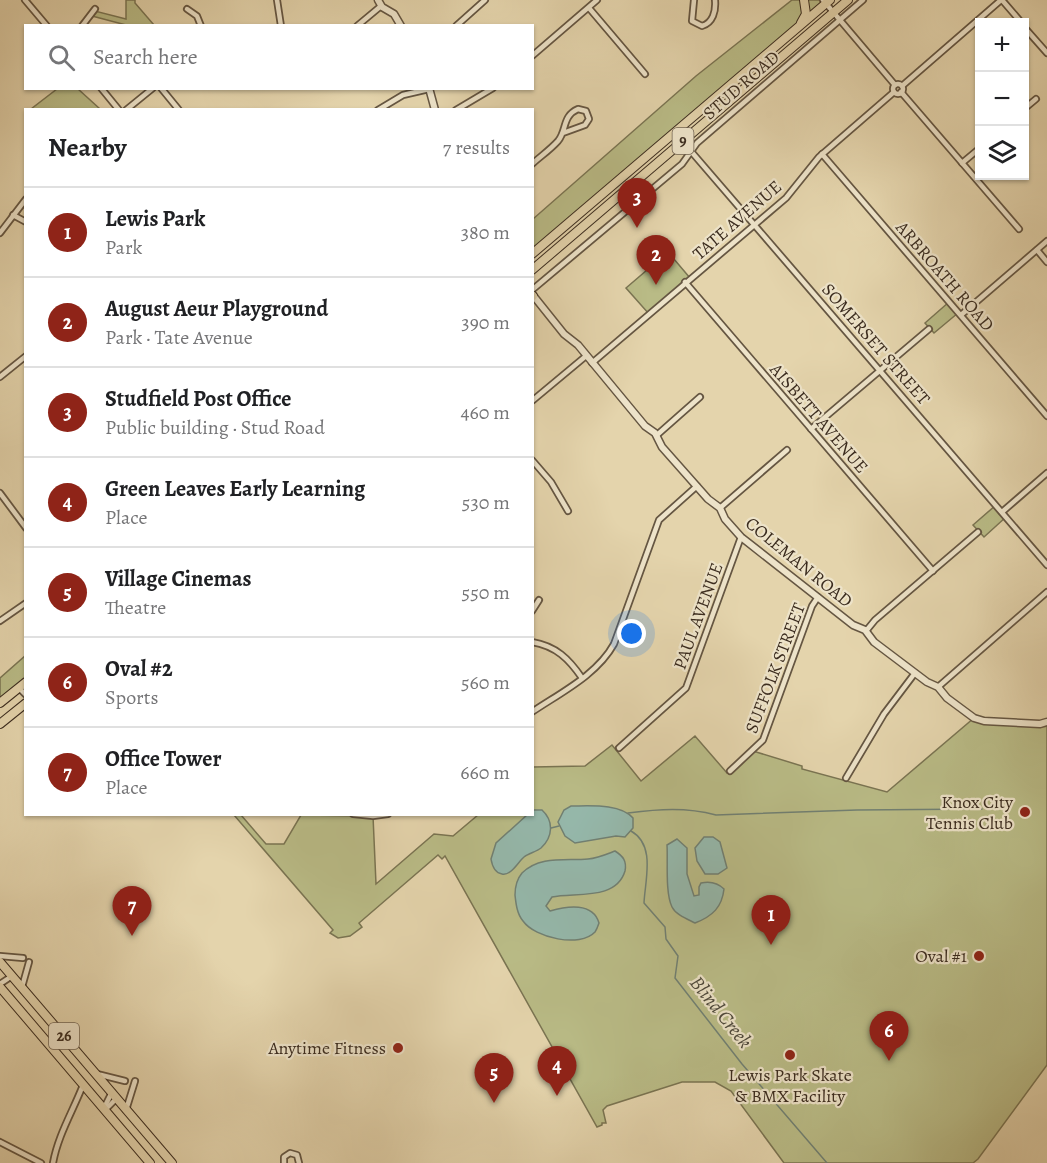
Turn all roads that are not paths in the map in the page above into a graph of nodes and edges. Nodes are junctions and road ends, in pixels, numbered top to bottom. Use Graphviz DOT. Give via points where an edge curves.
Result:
graph roads {
  1 [pos="25,0"];
  2 [pos="277,0"];
  3 [pos="597,0"];
  4 [pos="694,0"];
  5 [pos="715,0"];
  6 [pos="804,0"];
  7 [pos="848,0"];
  8 [pos="863,0"];
  9 [pos="1001,0"];
  10 [pos="482,1"];
  11 [pos="826,1"];
  12 [pos="379,3"];
  13 [pos="589,8"];
  14 [pos="96,9"];
  15 [pos="187,9"];
  16 [pos="833,13"];
  17 [pos="1017,18"];
  18 [pos="840,20"];
  19 [pos="45,24"];
  20 [pos="84,24"];
  21 [pos="200,24"];
  22 [pos="280,24"];
  23 [pos="359,24"];
  24 [pos="400,24"];
  25 [pos="458,24"];
  26 [pos="799,27"];
  27 [pos="1029,33"];
  28 [pos="1047,53"];
  29 [pos="534,55"];
  30 [pos="645,74"];
  31 [pos="895,85"];
  32 [pos="902,86"];
  33 [pos="103,90"];
  34 [pos="151,90"];
  35 [pos="163,90"];
  36 [pos="425,90"];
  37 [pos="429,90"];
  38 [pos="490,90"];
  39 [pos="894,92"];
  40 [pos="901,92"];
  41 [pos="1036,99"];
  42 [pos="1029,105"];
  43 [pos="117,108"];
  44 [pos="128,108"];
  45 [pos="176,108"];
  46 [pos="381,108"];
  47 [pos="434,108"];
  48 [pos="459,108"];
  49 [pos="563,133"];
  50 [pos="683,142"];
  51 [pos="691,152"];
  52 [pos="975,152"];
  53 [pos="822,154"];
  54 [pos="534,162"];
  55 [pos="962,163"];
  56 [pos="24,201"];
  57 [pos="13,215"];
  58 [pos="24,221"];
  59 [pos="755,224"];
  60 [pos="1019,229"];
  61 [pos="0,233"];
  62 [pos="1047,241"];
  63 [pos="1037,250"];
  64 [pos="534,252"];
  65 [pos="1047,262"];
  66 [pos="534,268"];
  67 [pos="685,282"];
  68 [pos="534,293"];
  69 [pos="534,295"];
  70 [pos="961,315"];
  71 [pos="929,328"];
  72 [pos="586,356"];
  73 [pos="24,358"];
  74 [pos="592,363"];
  75 [pos="880,370"];
  76 [pos="0,377"];
  77 [pos="700,397"];
  78 [pos="534,399"];
  79 [pos="1047,416"];
  80 [pos="811,429"];
  81 [pos="657,435"];
  82 [pos="787,450"];
  83 [pos="534,462"];
  84 [pos="1047,473"];
  85 [pos="697,486"];
  86 [pos="0,493"];
  87 [pos="720,508"];
  88 [pos="568,511"];
  89 [pos="1002,512"];
  90 [pos="24,525"];
  91 [pos="978,532"];
  92 [pos="741,537"];
  93 [pos="1047,565"];
  94 [pos="933,571"];
  95 [pos="1047,592"];
  96 [pos="818,597"];
  97 [pos="539,600"];
  98 [pos="24,604"];
  99 [pos="534,608"];
  100 [pos="0,621"];
  101 [pos="866,631"];
  102 [pos="534,642"];
  103 [pos="915,673"];
  104 [pos="582,678"];
  105 [pos="24,684"];
  106 [pos="938,687"];
  107 [pos="0,703"];
  108 [pos="24,705"];
  109 [pos="534,711"];
  110 [pos="24,712"];
  111 [pos="13,714"];
  112 [pos="1047,722"];
  113 [pos="0,724"];
  114 [pos="619,748"];
  115 [pos="730,771"];
  116 [pos="846,778"];
  117 [pos="0,956"];
  118 [pos="23,958"];
  119 [pos="0,962"];
  120 [pos="29,962"];
  121 [pos="10,973"];
  122 [pos="0,985"];
  123 [pos="22,987"];
  124 [pos="97,1074"];
  125 [pos="125,1081"];
  126 [pos="135,1081"];
  127 [pos="83,1084"];
  128 [pos="114,1095"];
  129 [pos="104,1109"];
  130 [pos="126,1110"];
  131 [pos="0,1142"];
  132 [pos="283,1162"];
  133 [pos="41,1163"];
  134 [pos="53,1163"];
  135 [pos="150,1163"];
  136 [pos="171,1163"];
  137 [pos="299,1163"];
  1 -- 19 [label="street"];
  2 -- 22 [label="street"];
  3 -- 13 [label="street"];
  4 -- 5 [label="street" via="692,21 704,26 714,16"];
  6 -- 26 [label="main road" via="806,14"];
  7 -- 16 [label="main road, STUD ROAD / 9"];
  8 -- 18 [label="street, STUD ROAD"];
  9 -- 17 [label="street"];
  9 -- 32 [label="street"];
  10 -- 25 [label="street"];
  11 -- 16 [label="street"];
  11 -- 26 [label="main road, STUD ROAD / 9"];
  12 -- 23 [label="street"];
  12 -- 24 [label="street"];
  13 -- 29 [label="street"];
  13 -- 30 [label="street"];
  14 -- 20 [label="street"];
  15 -- 21 [label="street"];
  16 -- 18 [label="street"];
  16 -- 50 [label="main road, STUD ROAD / 9"];
  18 -- 31 [label="street"];
  18 -- 51 [label="street, STUD ROAD"];
  26 -- 64 [label="main road, STUD ROAD / 9"];
  27 -- 28 [label="street"];
  31 -- 32 [label="street"];
  31 -- 39 [label="street"];
  32 -- 40 [label="street"];
  33 -- 43 [label="street"];
  34 -- 44 [label="street"];
  35 -- 45 [label="street"];
  36 -- 46 [label="street" via="403,95"];
  37 -- 47 [label="street"];
  38 -- 48 [label="street"];
  39 -- 40 [label="street"];
  39 -- 53 [label="street, TATE AVENUE"];
  40 -- 55 [label="street"];
  41 -- 42 [label="street"];
  49 -- 49 [label="street" via="570,114 578,109 586,111 589,119 585,125"];
  49 -- 54 [label="street"];
  50 -- 51 [label="street, SOMERSET STREET"];
  50 -- 66 [label="main road, STUD ROAD / 9"];
  51 -- 59 [label="street, SOMERSET STREET"];
  51 -- 68 [label="street, STUD ROAD"];
  52 -- 55 [label="street"];
  53 -- 59 [label="street, TATE AVENUE" via="786,198"];
  53 -- 70 [label="street, ARBROATH ROAD"];
  55 -- 60 [label="street"];
  56 -- 57 [label="street"];
  57 -- 58 [label="street"];
  57 -- 61 [label="street"];
  59 -- 67 [label="street, TATE AVENUE"];
  59 -- 75 [label="street, SOMERSET STREET"];
  62 -- 63 [label="street"];
  63 -- 65 [label="street"];
  63 -- 70 [label="street"];
  67 -- 74 [label="street, TATE AVENUE"];
  67 -- 80 [label="street, AISBETT AVENUE"];
  69 -- 72 [label="street, COLEMAN ROAD"];
  70 -- 79 [label="street, ARBROATH ROAD"];
  71 -- 75 [label="street"];
  72 -- 74 [label="street, COLEMAN ROAD"];
  72 -- 78 [label="street"];
  73 -- 76 [label="street"];
  74 -- 81 [label="street, COLEMAN ROAD"];
  75 -- 80 [label="street"];
  75 -- 89 [label="street, SOMERSET STREET"];
  77 -- 81 [label="street"];
  80 -- 94 [label="street, AISBETT AVENUE"];
  81 -- 85 [label="street, COLEMAN ROAD" via="661,445"];
  82 -- 87 [label="street"];
  83 -- 88 [label="street"];
  84 -- 89 [label="street"];
  85 -- 87 [label="street, COLEMAN ROAD"];
  85 -- 104 [label="street" via="659,520 614,644 601,663"];
  86 -- 90 [label="street"];
  87 -- 92 [label="street, COLEMAN ROAD"];
  89 -- 93 [label="street, SOMERSET STREET"];
  91 -- 94 [label="street"];
  92 -- 96 [label="street, COLEMAN ROAD"];
  92 -- 114 [label="street, PAUL AVENUE" via="686,688"];
  94 -- 101 [label="street"];
  95 -- 106 [label="street"];
  96 -- 101 [label="street, COLEMAN ROAD"];
  96 -- 115 [label="street, SUFFOLK STREET" via="763,740"];
  97 -- 99 [label="street"];
  98 -- 100 [label="street"];
  101 -- 103 [label="street, COLEMAN ROAD" via="874,642"];
  102 -- 104 [label="street" via="557,650"];
  103 -- 106 [label="street, COLEMAN ROAD"];
  103 -- 116 [label="street" via="885,712"];
  104 -- 109 [label="street"];
  105 -- 107 [label="main road"];
  106 -- 112 [label="street, COLEMAN ROAD" via="947,698 981,721"];
  108 -- 111 [label="main road"];
  110 -- 111 [label="street"];
  111 -- 113 [label="main road"];
  117 -- 118 [label="street"];
  119 -- 121 [label="main road, 26"];
  120 -- 123 [label="street"];
  121 -- 122 [label="street"];
  121 -- 123 [label="main road, 26"];
  122 -- 127 [label="main road, 26"];
  123 -- 124 [label="main road, 26"];
  124 -- 125 [label="street"];
  124 -- 128 [label="main road, 26"];
  126 -- 130 [label="street"];
  127 -- 129 [label="main road, 26"];
  127 -- 134 [label="street" via="58,1139"];
  128 -- 129 [label="street"];
  128 -- 129 [label="street"];
  128 -- 130 [label="main road, 26"];
  129 -- 135 [label="main road, 26"];
  130 -- 136 [label="main road, 26"];
  131 -- 133 [label="street"];
  132 -- 137 [label="street" via="292,1153"];
}
